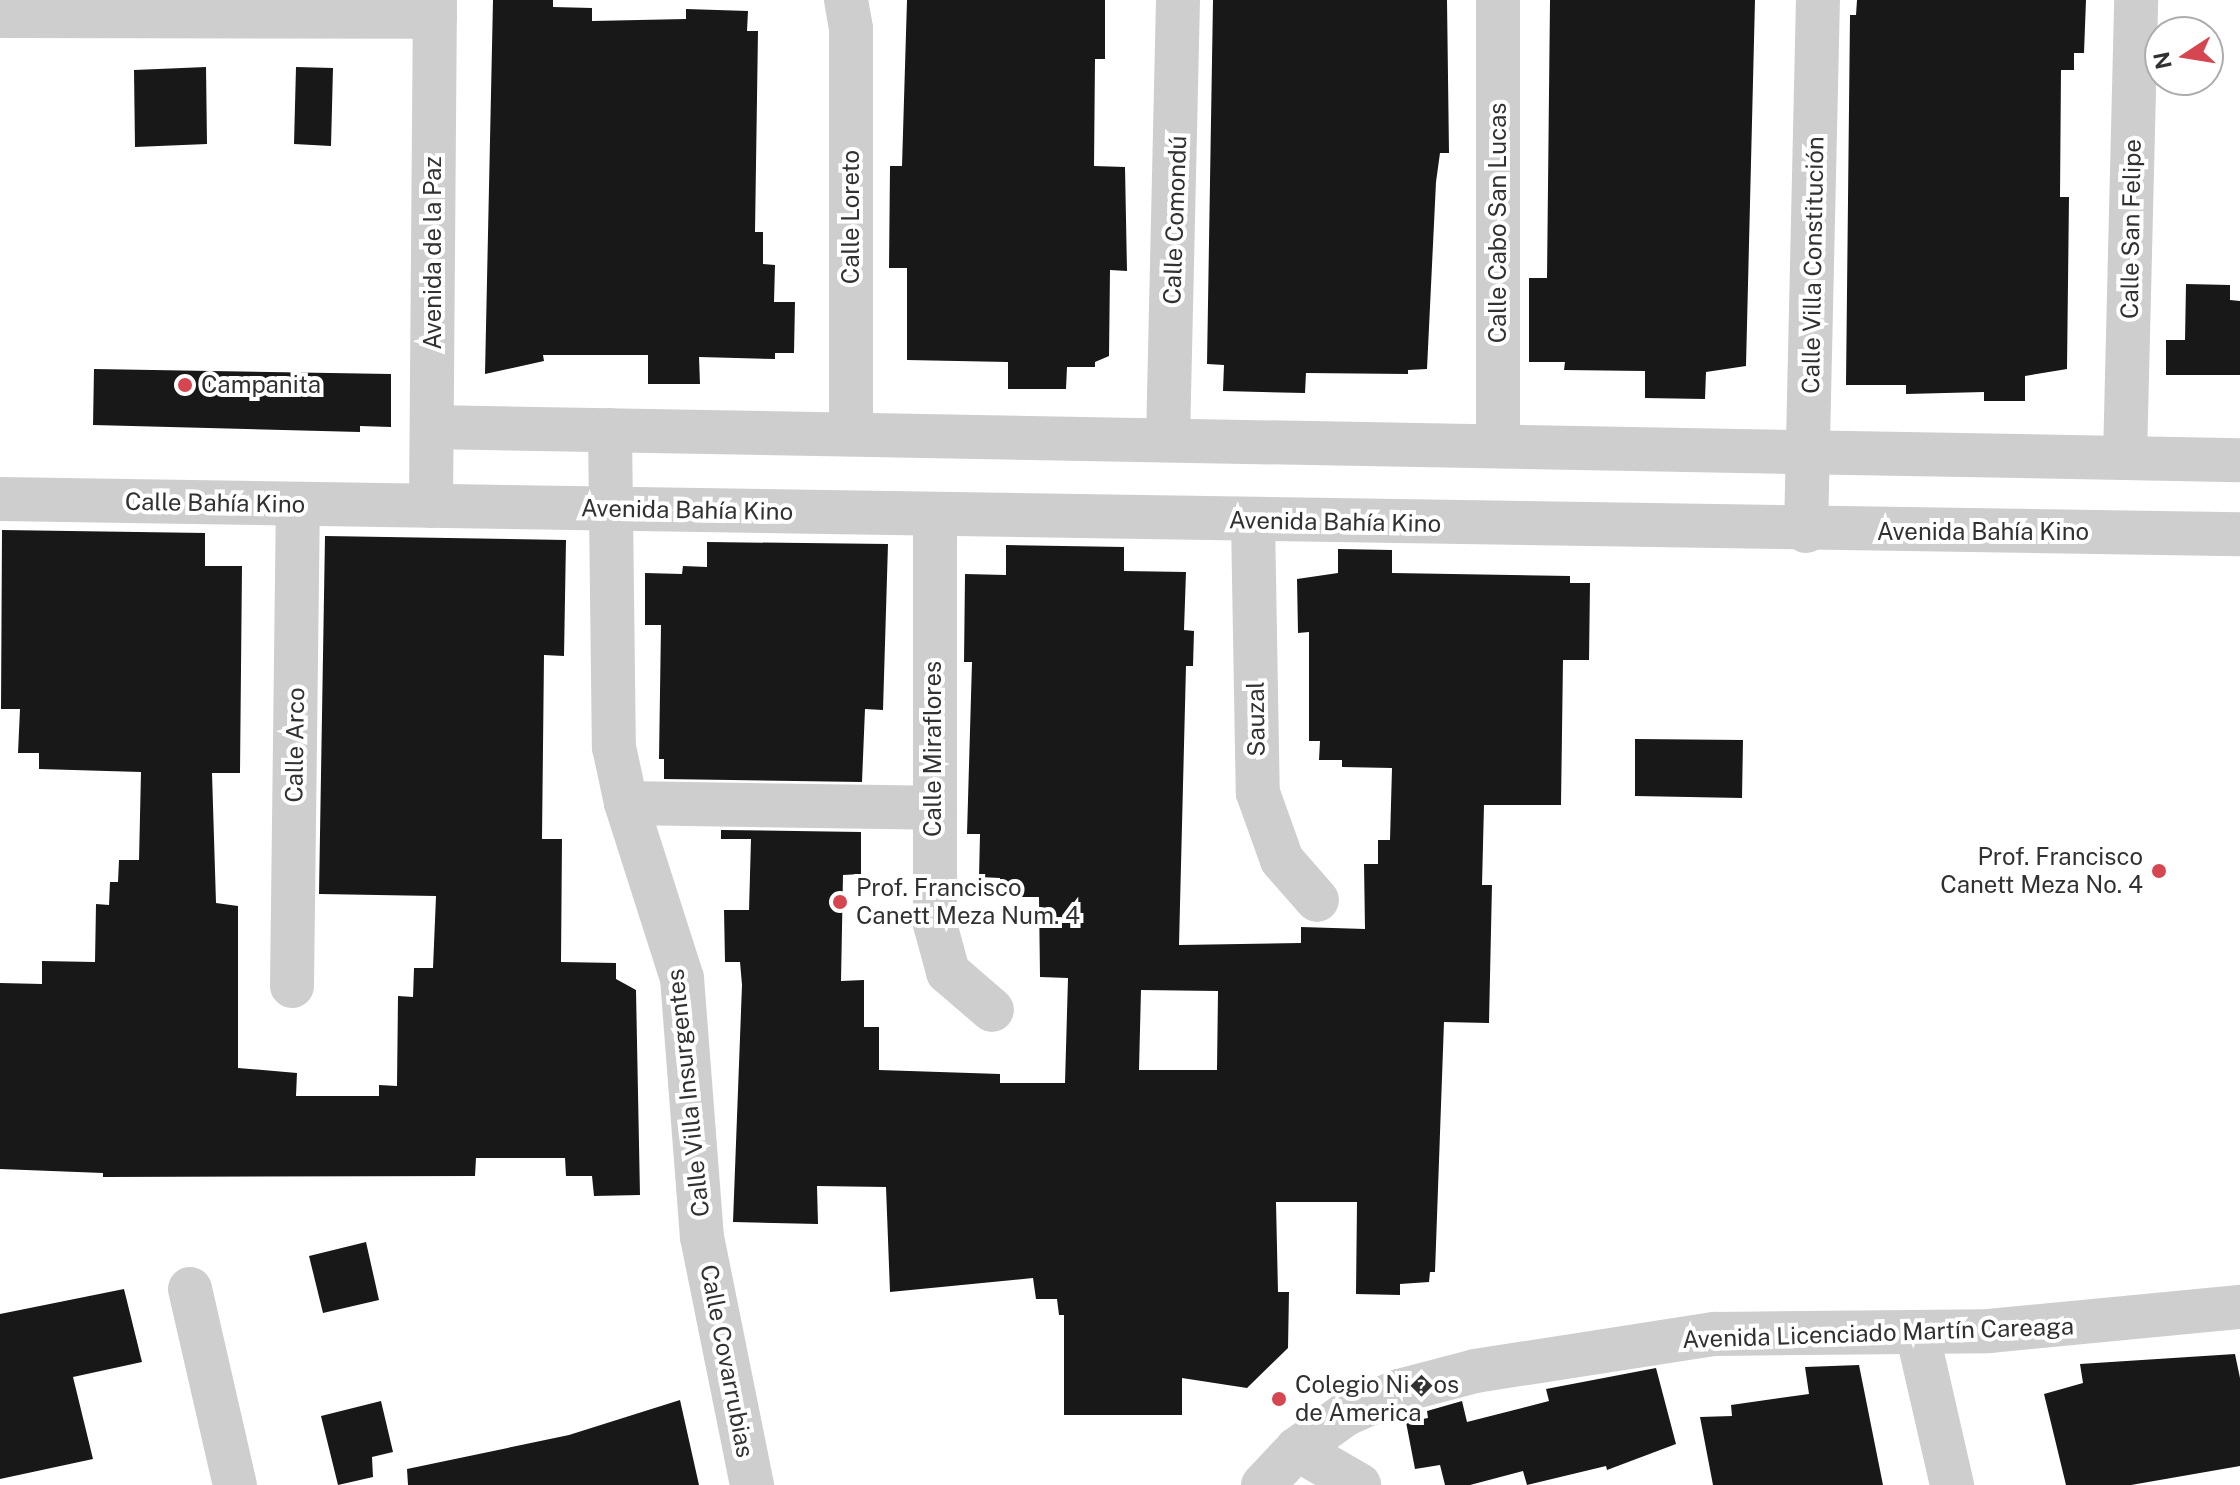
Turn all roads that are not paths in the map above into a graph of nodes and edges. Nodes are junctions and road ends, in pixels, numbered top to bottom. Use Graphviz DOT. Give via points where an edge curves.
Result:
graph roads {
  1 [pos="846,0"];
  2 [pos="1178,0"];
  3 [pos="1498,0"];
  4 [pos="1818,0"];
  5 [pos="2136,0"];
  6 [pos="107,8"];
  7 [pos="435,9"];
  8 [pos="0,16"];
  9 [pos="432,427"];
  10 [pos="610,430"];
  11 [pos="851,434"];
  12 [pos="1168,440"];
  13 [pos="1498,445"];
  14 [pos="1810,452"];
  15 [pos="2125,458"];
  16 [pos="2240,460"];
  17 [pos="0,499"];
  18 [pos="298,504"];
  19 [pos="431,506"];
  20 [pos="609,509"];
  21 [pos="935,514"];
  22 [pos="1253,520"];
  23 [pos="1806,531"];
  24 [pos="2240,534"];
  25 [pos="626,803"];
  26 [pos="933,808"];
  27 [pos="1317,900"];
  28 [pos="292,986"];
  29 [pos="992,1010"];
  30 [pos="702,1237"];
  31 [pos="190,1289"];
  32 [pos="2240,1307"];
  33 [pos="1917,1332"];
  34 [pos="1297,1449"];
  35 [pos="235,1485"];
  36 [pos="752,1485"];
  37 [pos="1263,1485"];
  38 [pos="1359,1485"];
  39 [pos="1952,1485"];
  1 -- 11 [label="street, Calle Loreto" via="851,29"];
  2 -- 12 [label="street, Calle Comondú"];
  3 -- 13 [label="street, Calle Cabo San Lucas"];
  4 -- 14 [label="street, Calle Villa Constitución"];
  5 -- 15 [label="street, Calle San Felipe"];
  6 -- 7 [label="street"];
  6 -- 8 [label="street"];
  7 -- 9 [label="street, Avenida de la Paz"];
  9 -- 10 [label="street"];
  9 -- 19 [label="street, Avenida de la Paz"];
  10 -- 11 [label="street"];
  10 -- 20 [label="street, Calle Villa Insurgentes"];
  11 -- 12 [label="street"];
  12 -- 13 [label="street"];
  13 -- 14 [label="street"];
  14 -- 15 [label="street"];
  14 -- 23 [label="street, Calle Villa Constitución"];
  15 -- 16 [label="street"];
  17 -- 18 [label="street, Calle Bahía Kino"];
  18 -- 19 [label="street, Calle Bahía Kino"];
  18 -- 28 [label="street, Calle Arco"];
  19 -- 20 [label="street, Avenida Bahía Kino"];
  20 -- 21 [label="street, Avenida Bahía Kino"];
  20 -- 25 [label="street, Calle Villa Insurgentes" via="614,747"];
  21 -- 22 [label="street, Avenida Bahía Kino"];
  21 -- 26 [label="street, Calle Miraflores"];
  22 -- 23 [label="street, Avenida Bahía Kino"];
  22 -- 27 [label="street, Sauzal" via="1258,793 1282,860"];
  23 -- 24 [label="street, Avenida Bahía Kino"];
  25 -- 26 [label="street"];
  25 -- 30 [label="street, Calle Villa Insurgentes" via="682,978"];
  26 -- 29 [label="street, Calle Miraflores" via="935,924 948,972"];
  30 -- 36 [label="street, Calle Covarrubias"];
  31 -- 35 [label="street"];
  32 -- 33 [label="street, Avenida Licenciado Martín Careaga" via="2099,1324"];
  33 -- 34 [label="street, Avenida Licenciado Martín Careaga" via="1715,1334 1475,1371 1399,1391 1346,1414"];
  33 -- 39 [label="street"];
  34 -- 37 [label="street, Avenida Licenciado Martín Careaga"];
  34 -- 38 [label="street"];
}
